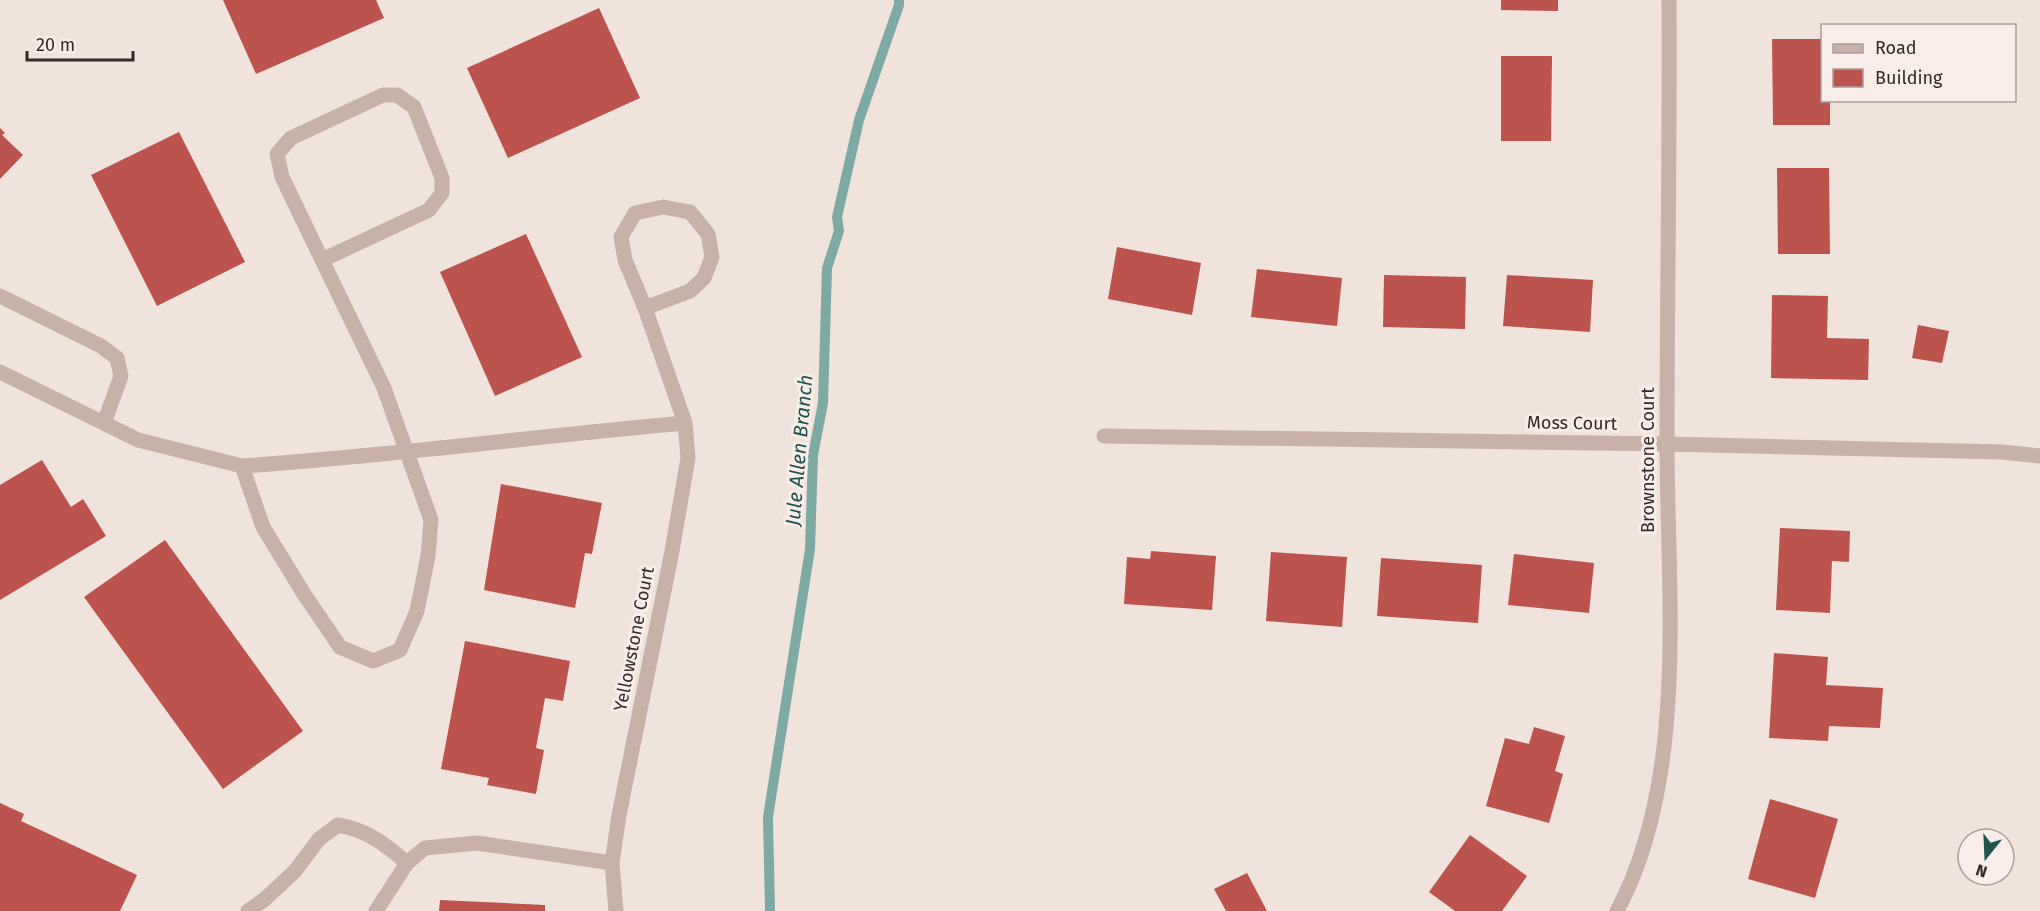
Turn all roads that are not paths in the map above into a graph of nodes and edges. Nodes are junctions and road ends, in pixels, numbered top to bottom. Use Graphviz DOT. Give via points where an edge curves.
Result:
graph roads {
  1 [pos="1669,0"];
  2 [pos="322,260"];
  3 [pos="0,296"];
  4 [pos="645,308"];
  5 [pos="0,372"];
  6 [pos="104,423"];
  7 [pos="685,423"];
  8 [pos="1104,436"];
  9 [pos="1667,444"];
  10 [pos="406,451"];
  11 [pos="2040,456"];
  12 [pos="242,466"];
  13 [pos="407,863"];
  14 [pos="612,863"];
  15 [pos="248,911"];
  16 [pos="376,911"];
  17 [pos="616,911"];
  18 [pos="1617,911"];
  1 -- 9 [label="street, Brownstone Court"];
  2 -- 2 [label="street" via="429,210 442,193 442,178 414,107 397,95 383,95 291,138 277,154 282,177"];
  2 -- 10 [label="street" via="384,388"];
  3 -- 6 [label="street" via="101,346 117,358 121,376"];
  4 -- 4 [label="street, Yellowstone Court" via="690,291 704,278 712,257 708,234 690,212 663,207 635,213 621,237 625,260"];
  4 -- 7 [label="street, Yellowstone Court"];
  5 -- 6 [label="street"];
  6 -- 12 [label="street" via="138,440"];
  7 -- 10 [label="street"];
  7 -- 14 [label="street, Yellowstone Court" via="688,458"];
  8 -- 9 [label="street, Moss Court"];
  9 -- 11 [label="street, Moss Court"];
  9 -- 18 [label="street, Brownstone Court" via="1670,672 1666,728 1645,841"];
  10 -- 12 [label="street"];
  10 -- 12 [label="street" via="431,519 428,556 417,611 400,650 373,661 340,647 304,594 263,527"];
  13 -- 14 [label="street" via="425,848 477,843"];
  13 -- 15 [label="street" via="386,844 357,828 338,825 319,839 295,871 265,900"];
  13 -- 16 [label="street"];
  14 -- 17 [label="street, Yellowstone Court"];
}
